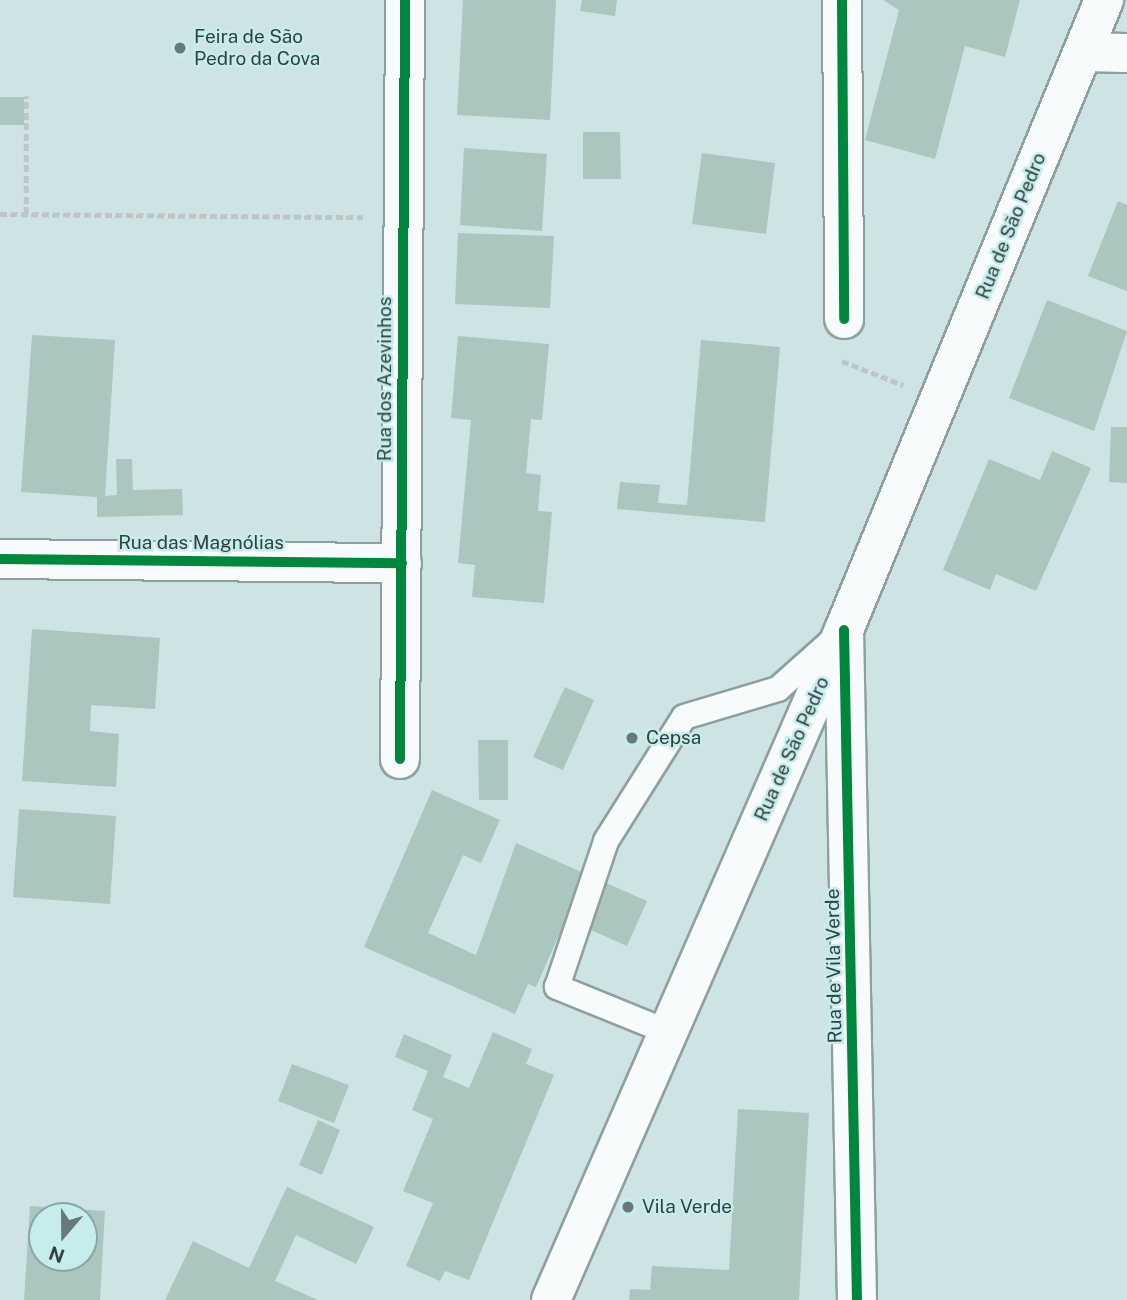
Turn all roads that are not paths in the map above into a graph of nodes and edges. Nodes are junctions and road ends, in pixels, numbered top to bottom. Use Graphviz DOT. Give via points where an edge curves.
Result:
graph roads {
  1 [pos="405,0"];
  2 [pos="842,0"];
  3 [pos="1104,0"];
  4 [pos="1083,52"];
  5 [pos="1127,52"];
  6 [pos="844,319"];
  7 [pos="0,559"];
  8 [pos="402,563"];
  9 [pos="844,630"];
  10 [pos="400,759"];
  11 [pos="668,1032"];
  12 [pos="551,1300"];
  13 [pos="857,1300"];
  1 -- 8 [label="street, Rua dos Azevinhos"];
  2 -- 6 [label="street"];
  3 -- 4 [label="street, Rua de São Pedro"];
  4 -- 5 [label="street"];
  4 -- 9 [label="street, Rua de São Pedro"];
  7 -- 8 [label="street, Rua das Magnólias"];
  8 -- 10 [label="street, Rua dos Azevinhos"];
  9 -- 11 [label="street, Rua de São Pedro"];
  9 -- 11 [label="lane" via="778,689 684,717 606,841 557,987"];
  9 -- 13 [label="street, Rua de Vila Verde"];
  11 -- 12 [label="street, Rua de São Pedro"];
}
